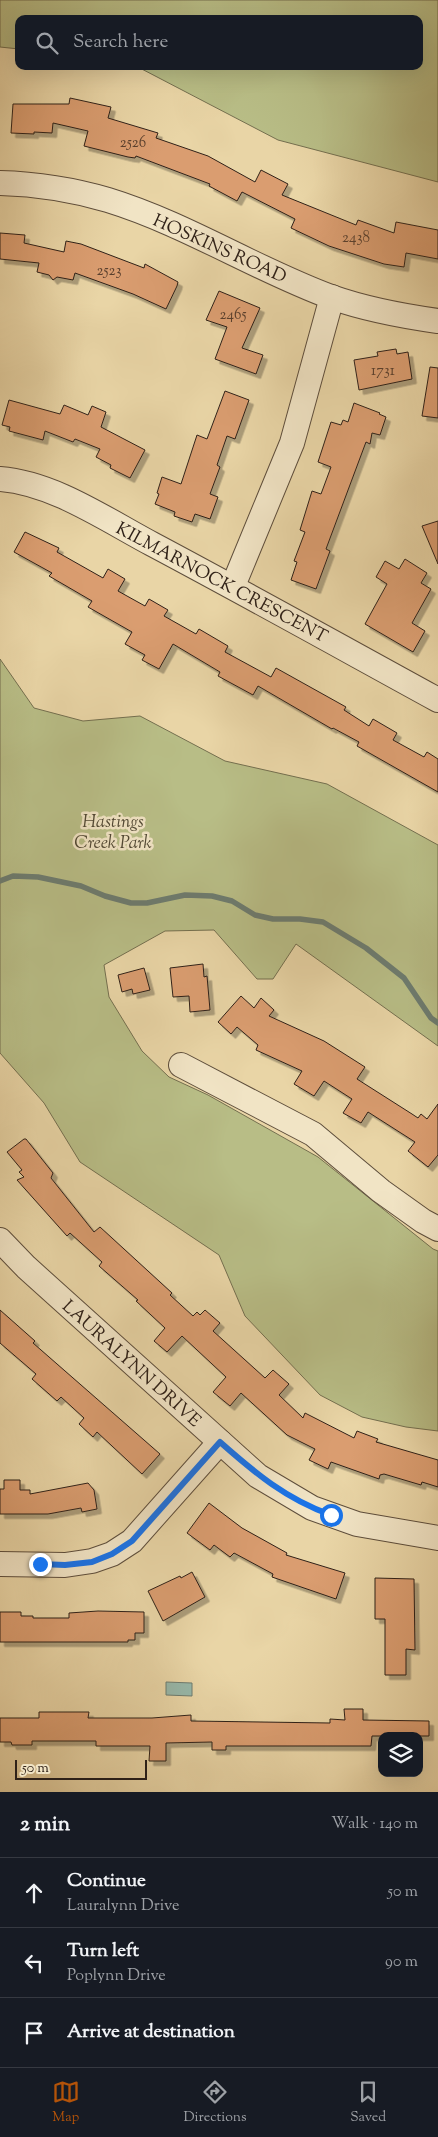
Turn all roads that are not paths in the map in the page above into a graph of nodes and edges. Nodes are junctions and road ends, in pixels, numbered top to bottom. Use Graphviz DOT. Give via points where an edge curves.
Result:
graph roads {
  1 [pos="0,183"];
  2 [pos="332,297"];
  3 [pos="438,322"];
  4 [pos="0,479"];
  5 [pos="233,586"];
  6 [pos="438,700"];
  7 [pos="181,1064"];
  8 [pos="438,1229"];
  9 [pos="0,1240"];
  10 [pos="220,1442"];
  11 [pos="438,1538"];
  12 [pos="0,1564"];
  1 -- 2 [label="street, HOSKINS ROAD" via="43,186 108,200 156,218 267,271"];
  2 -- 3 [label="street, HOSKINS ROAD" via="397,315"];
  2 -- 5 [label="street" via="292,443"];
  4 -- 5 [label="street, KILMARNOCK CRESCENT" via="51,490"];
  5 -- 6 [label="street, KILMARNOCK CRESCENT"];
  7 -- 8 [label="street" via="313,1134 381,1191"];
  9 -- 10 [label="street, LAURALYNN DRIVE"];
  10 -- 11 [label="street, LAURALYNN DRIVE" via="258,1476 312,1508 357,1524"];
  10 -- 12 [label="street" via="132,1541 112,1554 92,1562 65,1565"];
}
